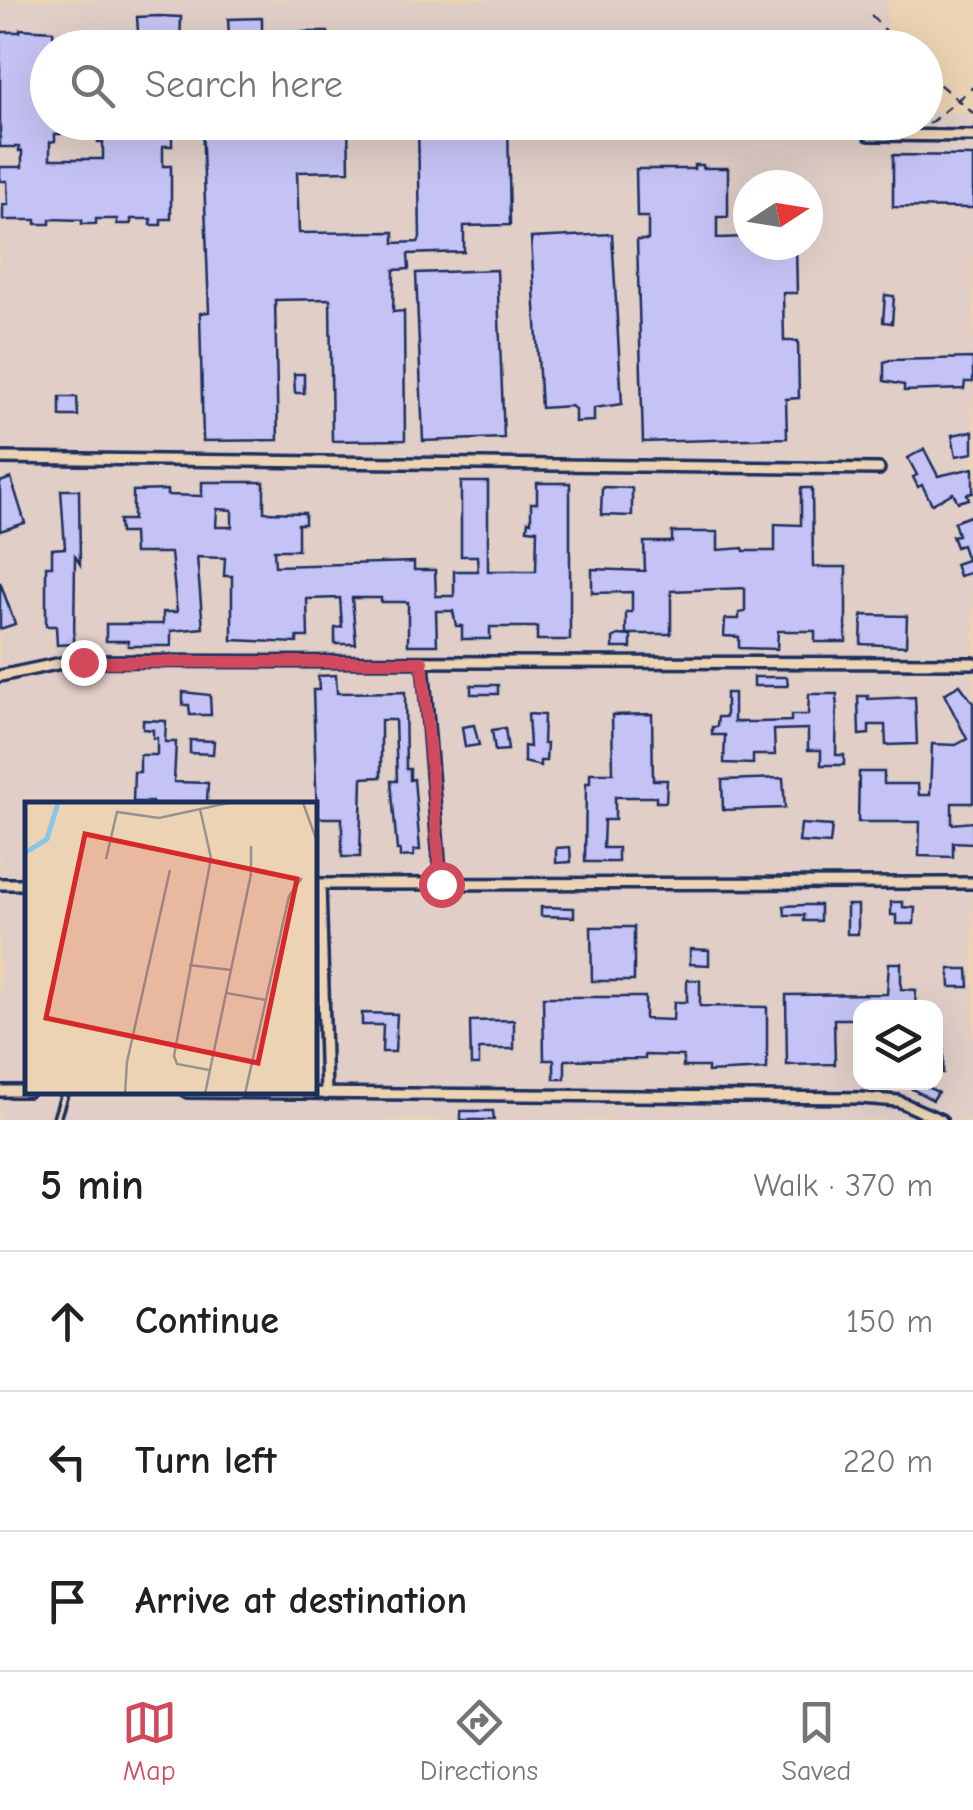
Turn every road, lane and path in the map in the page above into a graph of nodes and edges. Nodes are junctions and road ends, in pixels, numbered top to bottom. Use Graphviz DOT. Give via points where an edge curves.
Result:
graph roads {
  1 [pos="870,15"];
  2 [pos="885,30"];
  3 [pos="973,87"];
  4 [pos="943,89"];
  5 [pos="955,100"];
  6 [pos="943,110"];
  7 [pos="973,113"];
  8 [pos="943,136"];
  9 [pos="973,136"];
  10 [pos="0,458"];
  11 [pos="879,469"];
  12 [pos="422,662"];
  13 [pos="973,663"];
  14 [pos="0,676"];
  15 [pos="973,883"];
  16 [pos="318,884"];
  17 [pos="441,884"];
  18 [pos="318,907"];
  19 [pos="0,1091"];
  20 [pos="25,1092"];
  21 [pos="318,1094"];
  22 [pos="326,1094"];
  23 [pos="63,1095"];
  24 [pos="56,1120"];
  25 [pos="941,1120"];
  1 -- 2 [label="path"];
  3 -- 5 [label="path"];
  4 -- 5 [label="path"];
  5 -- 6 [label="path"];
  5 -- 7 [label="path"];
  8 -- 9 [label="street"];
  10 -- 11 [label="street"];
  12 -- 13 [label="street"];
  12 -- 14 [label="street" via="71,661"];
  12 -- 17 [label="street"];
  15 -- 17 [label="street"];
  16 -- 17 [label="street"];
  18 -- 22 [label="street"];
  19 -- 20 [label="street"];
  21 -- 22 [label="street"];
  22 -- 25 [label="street" via="880,1098"];
  23 -- 24 [label="lane"];
}
